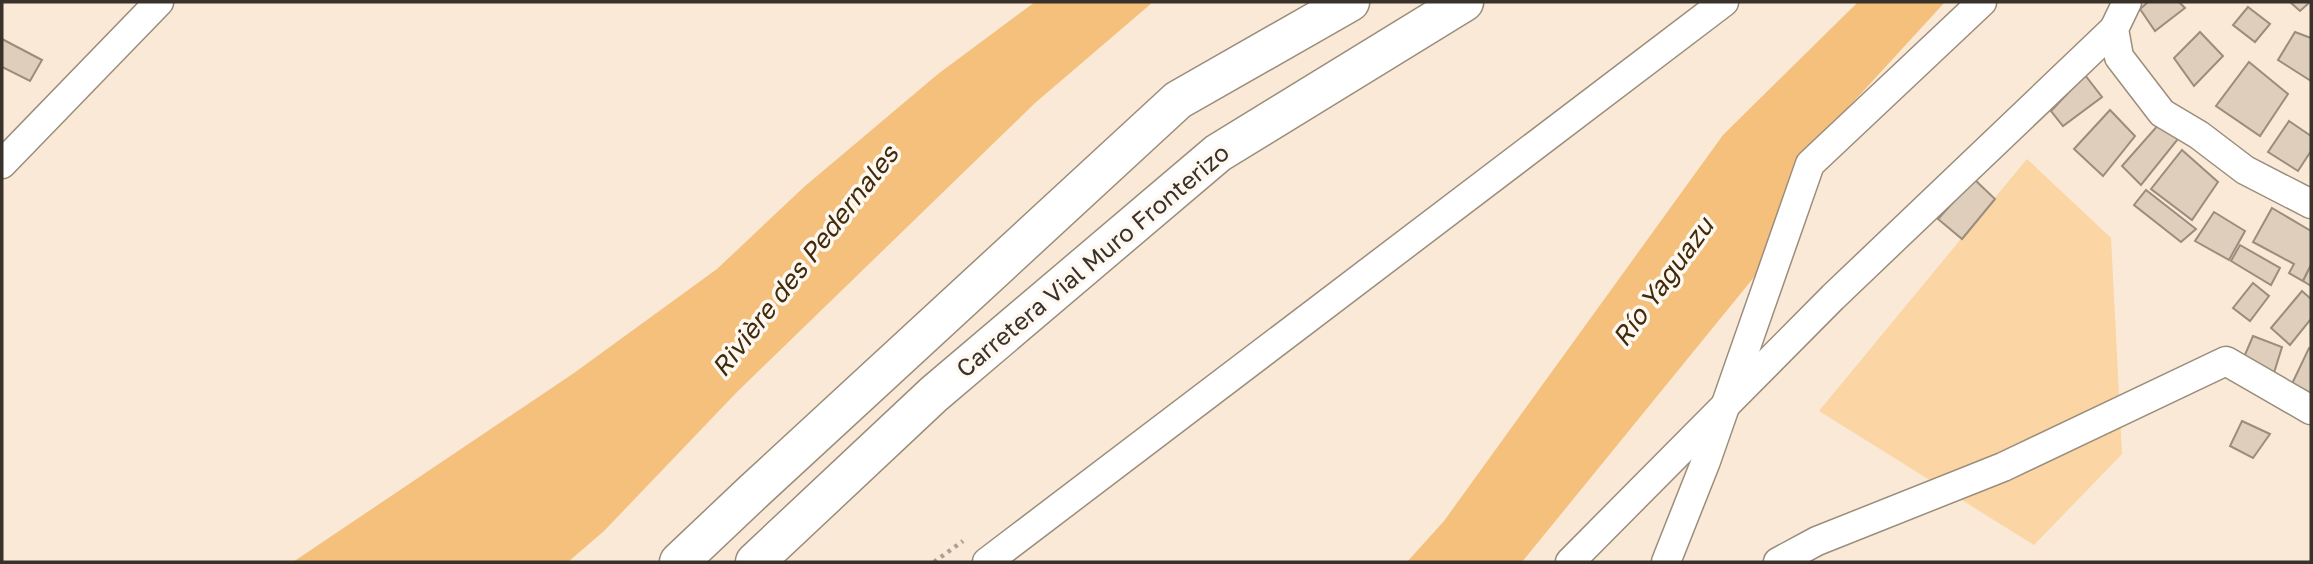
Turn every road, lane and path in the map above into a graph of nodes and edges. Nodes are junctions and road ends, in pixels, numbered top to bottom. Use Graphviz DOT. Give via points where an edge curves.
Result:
graph roads {
  1 [pos="159,2"];
  2 [pos="1350,2"];
  3 [pos="1464,2"];
  4 [pos="1724,2"];
  5 [pos="1982,2"];
  6 [pos="2127,2"];
  7 [pos="2113,29"];
  8 [pos="2,164"];
  9 [pos="2311,204"];
  10 [pos="2311,411"];
  11 [pos="679,562"];
  12 [pos="755,562"];
  13 [pos="987,562"];
  14 [pos="1570,562"];
  15 [pos="1666,562"];
  16 [pos="1778,562"];
  1 -- 8 [label="street"];
  2 -- 11 [label="street" via="1178,100"];
  3 -- 12 [label="street, Carretera Vial Muro Fronterizo" via="1218,153 934,394"];
  4 -- 13 [label="street"];
  5 -- 15 [label="street" via="1810,164"];
  6 -- 7 [label="street"];
  7 -- 9 [label="street" via="2119,57 2162,113 2245,170"];
  7 -- 14 [label="street" via="1833,298"];
  10 -- 16 [label="street" via="2225,361 2003,467 1817,541"];
}
